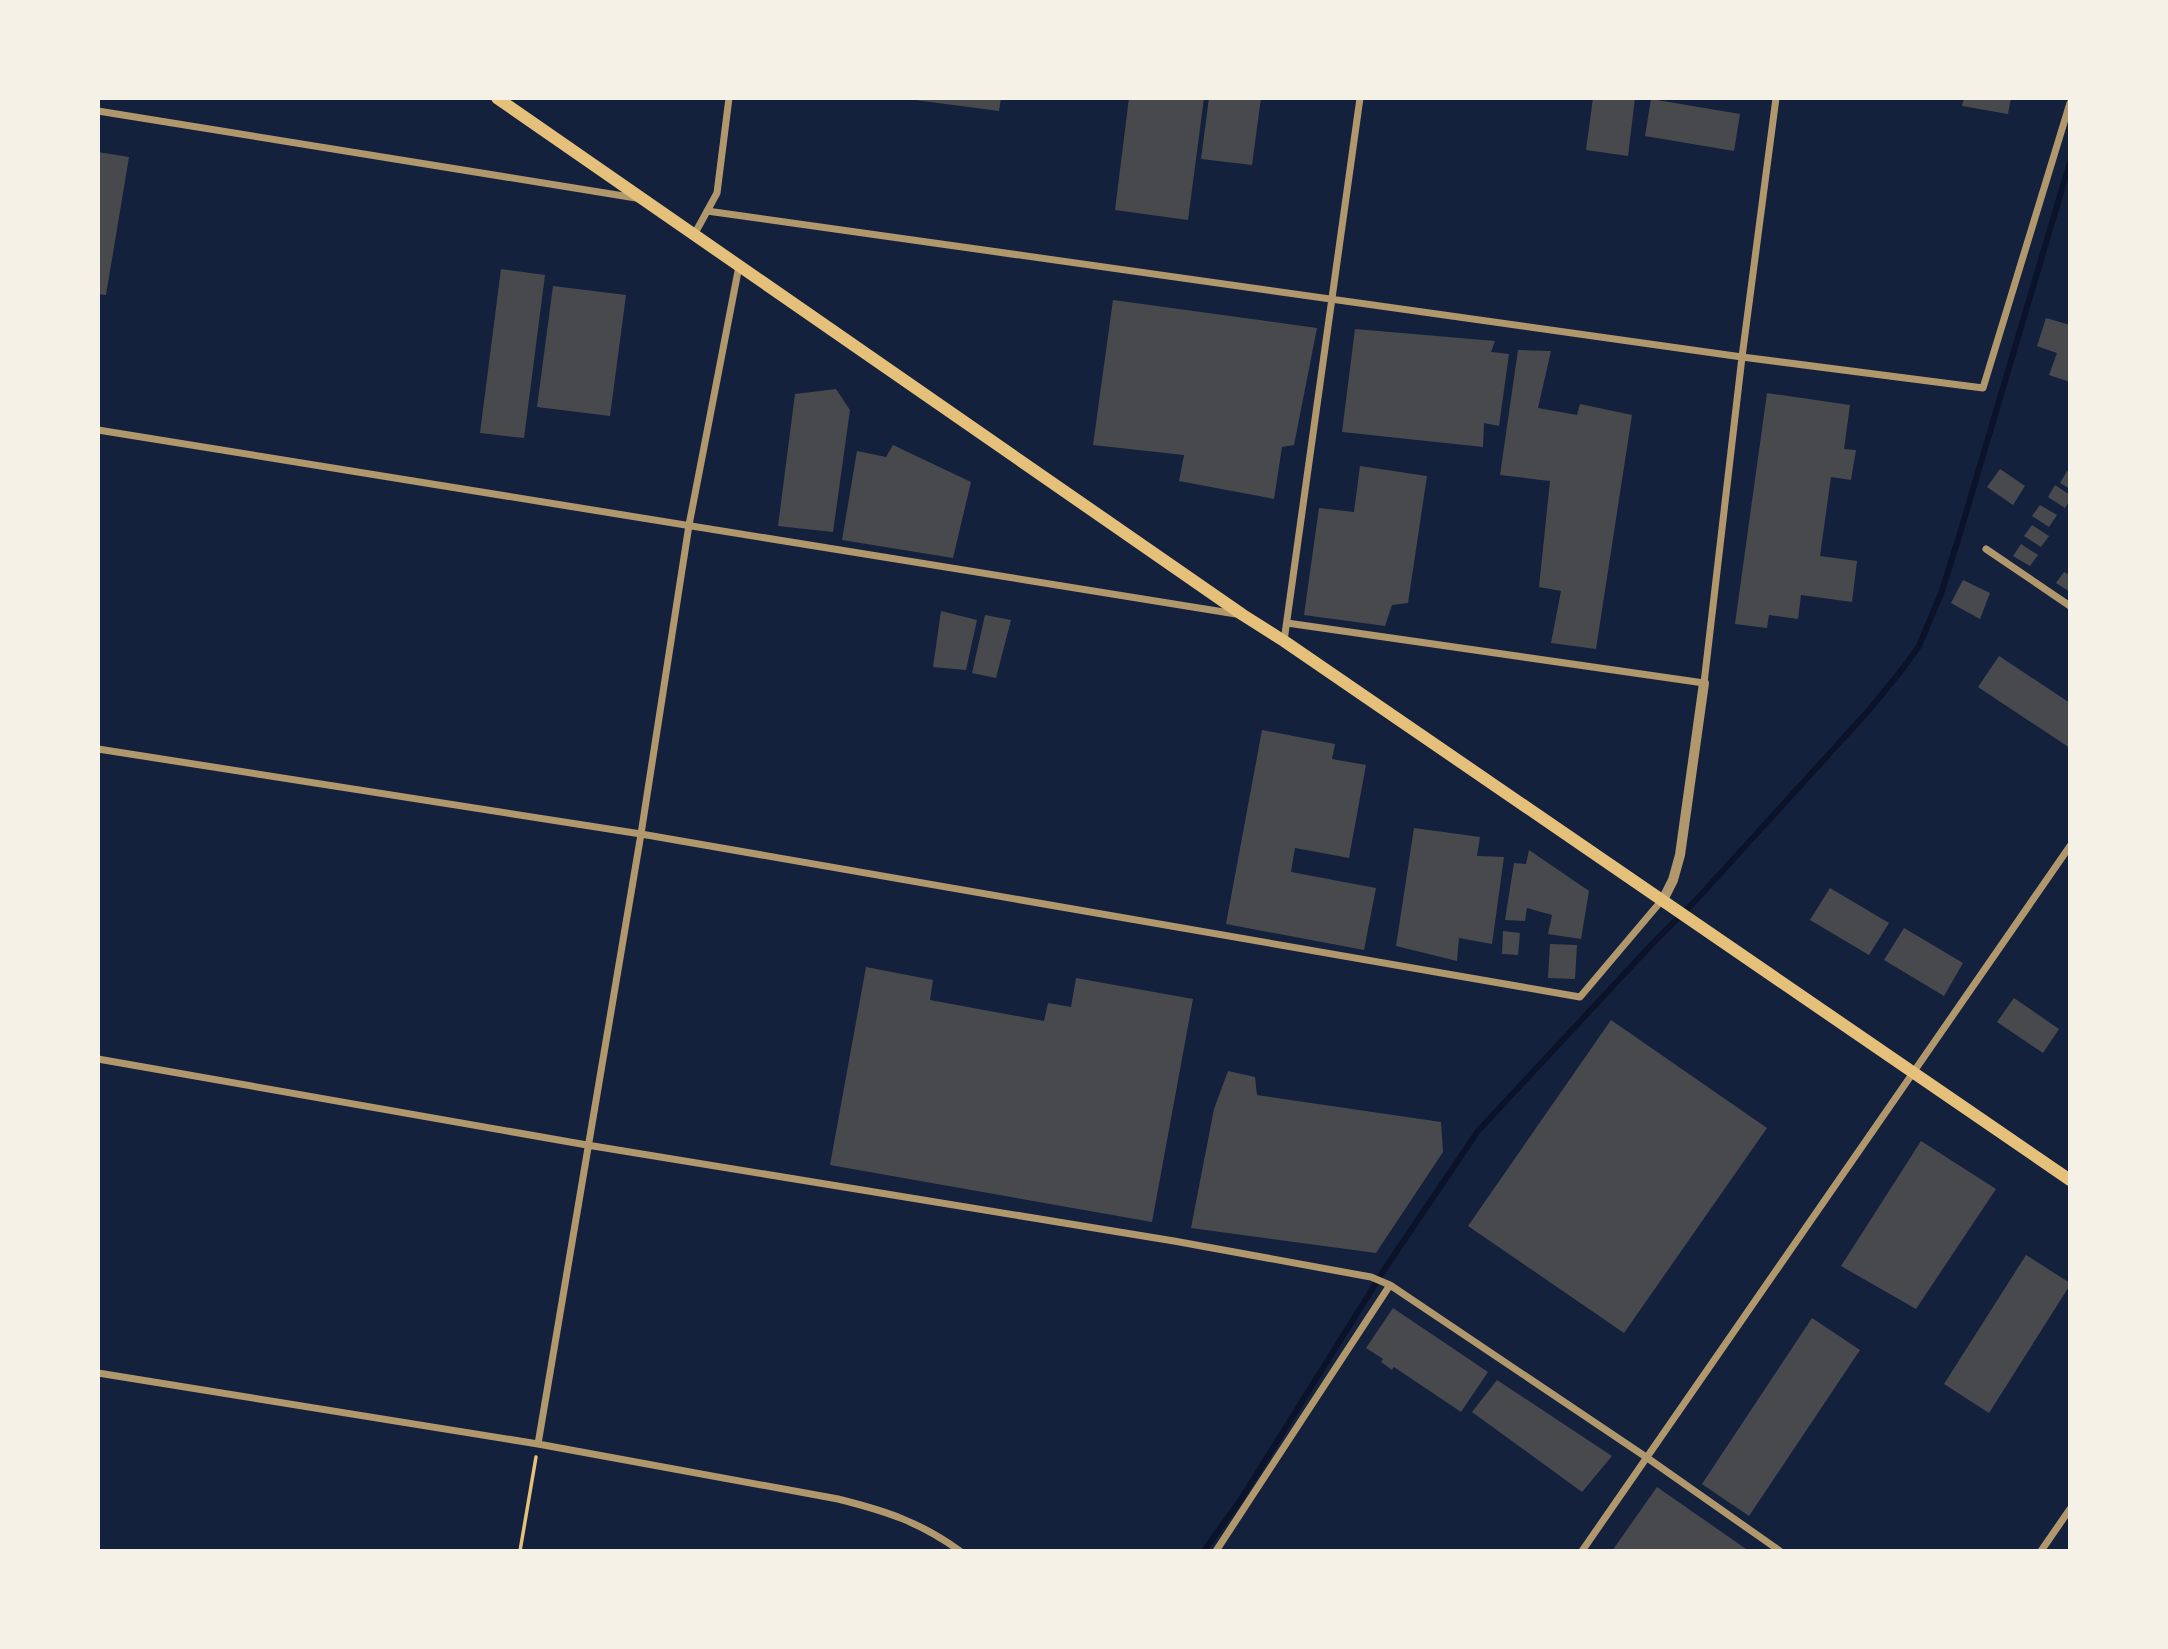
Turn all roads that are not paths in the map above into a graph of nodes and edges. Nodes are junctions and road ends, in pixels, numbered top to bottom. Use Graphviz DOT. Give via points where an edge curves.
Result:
graph roads {
  1 [pos="497,98"];
  2 [pos="729,98"];
  3 [pos="1360,98"];
  4 [pos="1776,98"];
  5 [pos="2070,103"];
  6 [pos="98,111"];
  7 [pos="642,199"];
  8 [pos="706,211"];
  9 [pos="694,235"];
  10 [pos="739,267"];
  11 [pos="1333,299"];
  12 [pos="1742,357"];
  13 [pos="98,430"];
  14 [pos="689,525"];
  15 [pos="1986,549"];
  16 [pos="2070,606"];
  17 [pos="1244,615"];
  18 [pos="1287,623"];
  19 [pos="1284,641"];
  20 [pos="1704,683"];
  21 [pos="98,749"];
  22 [pos="641,834"];
  23 [pos="2070,846"];
  24 [pos="1663,900"];
  25 [pos="98,1059"];
  26 [pos="1915,1072"];
  27 [pos="587,1145"];
  28 [pos="2070,1180"];
  29 [pos="1390,1285"];
  30 [pos="98,1373"];
  31 [pos="538,1444"];
  32 [pos="1646,1458"];
  33 [pos="2070,1509"];
  34 [pos="960,1551"];
  35 [pos="1216,1551"];
  36 [pos="1582,1551"];
  37 [pos="1780,1551"];
  38 [pos="2041,1551"];
  1 -- 7 [label="main road"];
  2 -- 8 [label="street" via="717,193"];
  3 -- 11 [label="street"];
  4 -- 12 [label="street"];
  5 -- 12 [label="street" via="1983,388"];
  6 -- 7 [label="street"];
  7 -- 9 [label="main road"];
  8 -- 9 [label="street"];
  8 -- 11 [label="street"];
  9 -- 10 [label="main road"];
  10 -- 14 [label="street"];
  10 -- 17 [label="main road"];
  11 -- 12 [label="street"];
  11 -- 18 [label="street"];
  12 -- 20 [label="street"];
  13 -- 14 [label="street"];
  14 -- 17 [label="street"];
  14 -- 22 [label="street"];
  15 -- 16 [label="street"];
  17 -- 19 [label="main road"];
  18 -- 19 [label="street"];
  18 -- 20 [label="street"];
  19 -- 24 [label="main road"];
  20 -- 24 [label="street" via="1680,855"];
  21 -- 22 [label="street"];
  22 -- 24 [label="street" via="1580,997"];
  22 -- 27 [label="street"];
  23 -- 26 [label="street"];
  24 -- 26 [label="main road"];
  25 -- 27 [label="street"];
  26 -- 28 [label="main road"];
  26 -- 32 [label="street"];
  27 -- 29 [label="street" via="1174,1241 1371,1277"];
  27 -- 31 [label="street"];
  29 -- 32 [label="street"];
  29 -- 35 [label="street"];
  30 -- 31 [label="street"];
  31 -- 34 [label="street" via="876,1508 911,1521"];
  32 -- 36 [label="street"];
  32 -- 37 [label="street"];
  33 -- 38 [label="street"];
}
